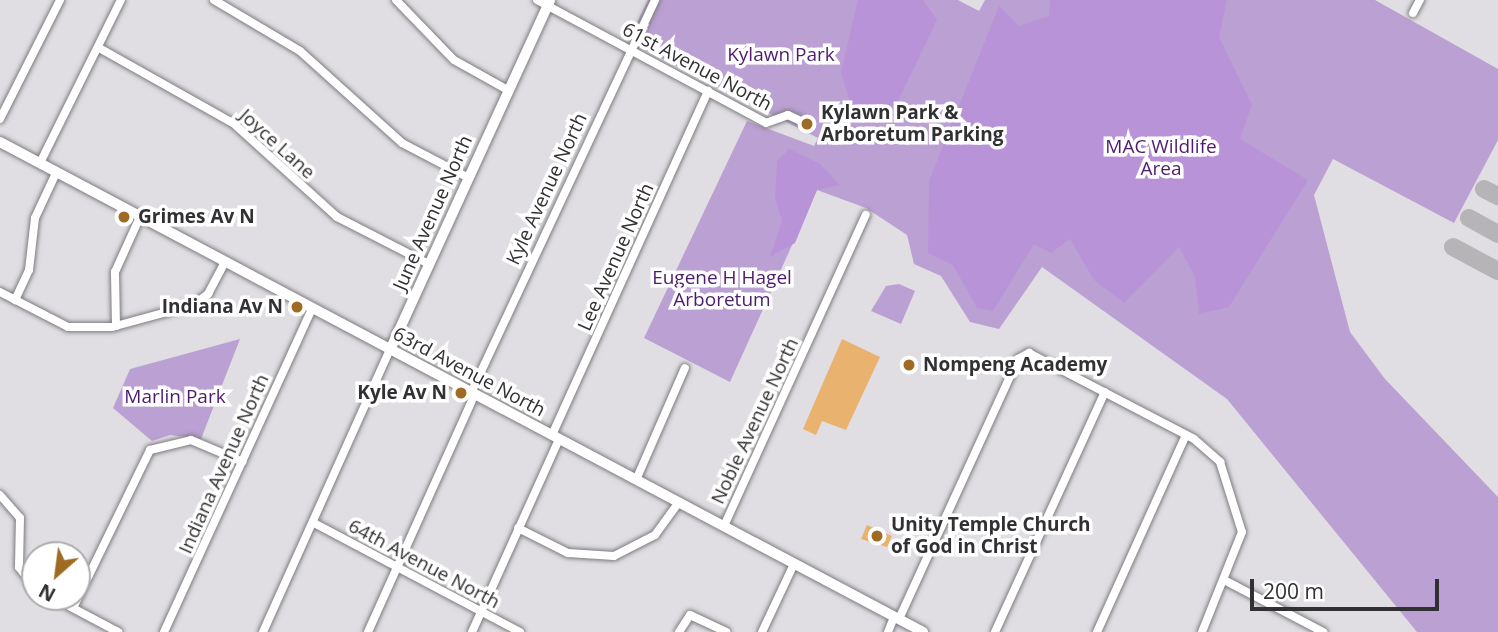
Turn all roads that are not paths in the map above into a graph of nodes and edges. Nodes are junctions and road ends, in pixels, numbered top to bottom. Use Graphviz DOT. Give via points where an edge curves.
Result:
graph roads {
  1 [pos="60,0"];
  2 [pos="121,0"];
  3 [pos="214,0"];
  4 [pos="396,0"];
  5 [pos="655,0"];
  6 [pos="1420,0"];
  7 [pos="545,2"];
  8 [pos="1413,13"];
  9 [pos="628,48"];
  10 [pos="101,49"];
  11 [pos="508,90"];
  12 [pos="708,91"];
  13 [pos="0,119"];
  14 [pos="805,123"];
  15 [pos="0,142"];
  16 [pos="40,163"];
  17 [pos="56,173"];
  18 [pos="469,178"];
  19 [pos="866,215"];
  20 [pos="140,217"];
  21 [pos="225,262"];
  22 [pos="429,264"];
  23 [pos="0,292"];
  24 [pos="15,300"];
  25 [pos="312,308"];
  26 [pos="116,326"];
  27 [pos="390,350"];
  28 [pos="685,368"];
  29 [pos="1105,392"];
  30 [pos="473,393"];
  31 [pos="1186,435"];
  32 [pos="556,437"];
  33 [pos="243,462"];
  34 [pos="636,480"];
  35 [pos="0,495"];
  36 [pos="679,502"];
  37 [pos="314,523"];
  38 [pos="724,526"];
  39 [pos="518,528"];
  40 [pos="794,564"];
  41 [pos="398,567"];
  42 [pos="21,570"];
  43 [pos="91,571"];
  44 [pos="1226,581"];
  45 [pos="79,611"];
  46 [pos="481,612"];
  47 [pos="896,618"];
  48 [pos="118,632"];
  49 [pos="164,632"];
  50 [pos="263,632"];
  51 [pos="368,632"];
  52 [pos="472,632"];
  53 [pos="520,632"];
  54 [pos="679,632"];
  55 [pos="726,632"];
  56 [pos="762,632"];
  57 [pos="888,632"];
  58 [pos="923,632"];
  59 [pos="995,632"];
  60 [pos="1097,632"];
  61 [pos="1202,632"];
  62 [pos="1323,632"];
  1 -- 13 [label="street"];
  2 -- 10 [label="street"];
  3 -- 18 [label="street" via="300,51 402,142"];
  4 -- 11 [label="street" via="454,60"];
  5 -- 9 [label="street, Kyle Avenue North"];
  6 -- 8 [label="street"];
  7 -- 9 [label="street, 61st Avenue North"];
  7 -- 11 [label="street, June Avenue North"];
  9 -- 12 [label="street, 61st Avenue North"];
  9 -- 30 [label="street, Kyle Avenue North"];
  10 -- 16 [label="street"];
  10 -- 22 [label="street, Joyce Lane" via="233,124 338,217"];
  11 -- 18 [label="street, June Avenue North"];
  12 -- 14 [label="street, 61st Avenue North" via="766,123 788,115"];
  12 -- 32 [label="street, Lee Avenue North"];
  15 -- 16 [label="street, 63rd Avenue North"];
  16 -- 17 [label="street, 63rd Avenue North"];
  17 -- 20 [label="street, 63rd Avenue North"];
  17 -- 24 [label="street" via="35,218 29,270"];
  18 -- 22 [label="street, June Avenue North"];
  19 -- 38 [label="street, Noble Avenue North"];
  20 -- 21 [label="street, 63rd Avenue North"];
  20 -- 26 [label="street" via="115,272"];
  21 -- 25 [label="street, 63rd Avenue North"];
  21 -- 26 [label="street" via="200,301"];
  22 -- 27 [label="street, June Avenue North"];
  23 -- 24 [label="street"];
  24 -- 26 [label="street" via="68,327"];
  25 -- 27 [label="street, 63rd Avenue North"];
  25 -- 33 [label="street, Indiana Avenue North"];
  27 -- 30 [label="street, 63rd Avenue North"];
  27 -- 37 [label="street, June Avenue North"];
  28 -- 34 [label="street"];
  29 -- 31 [label="street"];
  29 -- 47 [label="street" via="1022,353"];
  29 -- 59 [label="street"];
  30 -- 32 [label="street, 63rd Avenue North"];
  30 -- 41 [label="street, Kyle Avenue North"];
  31 -- 44 [label="street" via="1220,462 1237,504 1242,531"];
  31 -- 60 [label="street"];
  32 -- 34 [label="street, 63rd Avenue North"];
  32 -- 39 [label="street, Lee Avenue North"];
  33 -- 43 [label="street" via="191,440 150,450"];
  33 -- 49 [label="street, Indiana Avenue North"];
  34 -- 36 [label="street, 63rd Avenue North"];
  35 -- 42 [label="street" via="20,518"];
  36 -- 38 [label="street, 63rd Avenue North"];
  36 -- 39 [label="street" via="655,535 614,556 568,553"];
  37 -- 41 [label="street, 64th Avenue North"];
  37 -- 50 [label="street, June Avenue North"];
  38 -- 40 [label="street, 63rd Avenue North"];
  39 -- 46 [label="street, Lee Avenue North"];
  40 -- 47 [label="street, 63rd Avenue North"];
  40 -- 56 [label="street"];
  41 -- 46 [label="street, 64th Avenue North"];
  41 -- 51 [label="street, Kyle Avenue North"];
  44 -- 61 [label="street"];
  44 -- 62 [label="street"];
  45 -- 48 [label="street"];
  46 -- 52 [label="street, Lee Avenue North"];
  46 -- 53 [label="street, 64th Avenue North"];
  47 -- 57 [label="street"];
  47 -- 58 [label="street, 63rd Avenue North"];
  54 -- 55 [label="street" via="690,615"];
}
